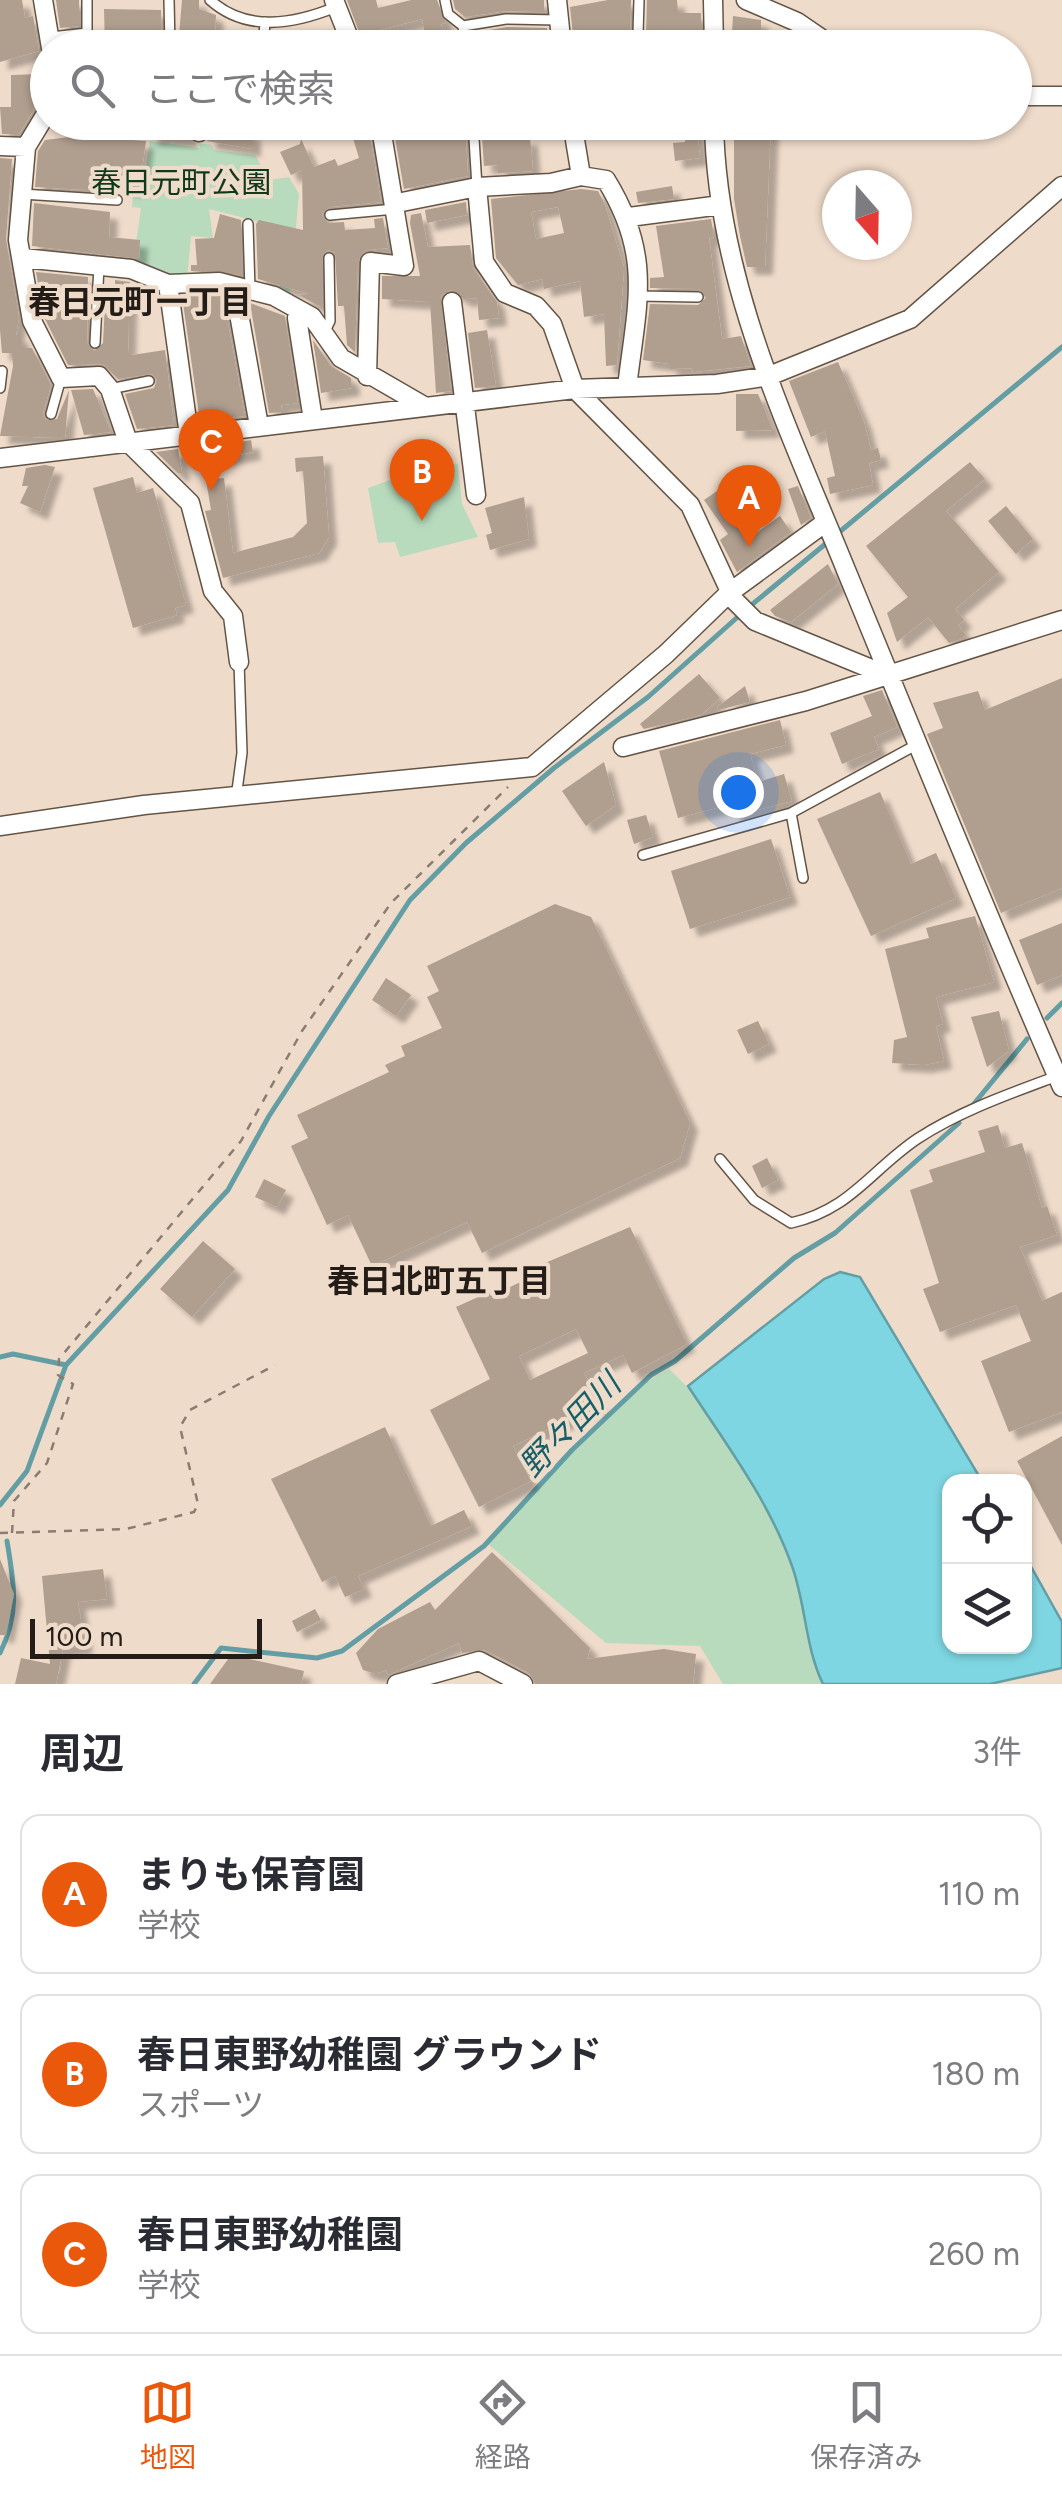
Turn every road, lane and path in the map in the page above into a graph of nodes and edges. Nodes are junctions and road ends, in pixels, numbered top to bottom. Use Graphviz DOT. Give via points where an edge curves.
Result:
graph roads {
  1 [pos="42,0"];
  2 [pos="87,0"];
  3 [pos="169,0"];
  4 [pos="210,0"];
  5 [pos="446,0"];
  6 [pos="557,0"];
  7 [pos="638,0"];
  8 [pos="714,0"];
  9 [pos="746,0"];
  10 [pos="335,4"];
  11 [pos="558,20"];
  12 [pos="265,22"];
  13 [pos="463,26"];
  14 [pos="48,30"];
  15 [pos="88,30"];
  16 [pos="170,30"];
  17 [pos="264,30"];
  18 [pos="346,30"];
  19 [pos="464,30"];
  20 [pos="559,30"];
  21 [pos="638,30"];
  22 [pos="714,30"];
  23 [pos="809,30"];
  24 [pos="1032,96"];
  25 [pos="1062,96"];
  26 [pos="30,140"];
  27 [pos="384,140"];
  28 [pos="474,140"];
  29 [pos="575,140"];
  30 [pos="716,140"];
  31 [pos="0,146"];
  32 [pos="26,147"];
  33 [pos="581,176"];
  34 [pos="1062,186"];
  35 [pos="477,187"];
  36 [pos="22,194"];
  37 [pos="117,200"];
  38 [pos="722,205"];
  39 [pos="397,206"];
  40 [pos="330,215"];
  41 [pos="629,217"];
  42 [pos="248,224"];
  43 [pos="14,247"];
  44 [pos="329,258"];
  45 [pos="99,265"];
  46 [pos="168,284"];
  47 [pos="242,288"];
  48 [pos="638,296"];
  49 [pos="698,297"];
  50 [pos="452,302"];
  51 [pos="302,311"];
  52 [pos="324,334"];
  53 [pos="95,343"];
  54 [pos="2,371"];
  55 [pos="368,376"];
  56 [pos="769,376"];
  57 [pos="61,378"];
  58 [pos="149,382"];
  59 [pos="626,387"];
  60 [pos="0,388"];
  61 [pos="110,389"];
  62 [pos="575,390"];
  63 [pos="464,402"];
  64 [pos="424,406"];
  65 [pos="51,414"];
  66 [pos="314,420"];
  67 [pos="258,426"];
  68 [pos="188,435"];
  69 [pos="128,442"];
  70 [pos="0,458"];
  71 [pos="476,495"];
  72 [pos="827,525"];
  73 [pos="732,596"];
  74 [pos="1062,620"];
  75 [pos="239,662"];
  76 [pos="886,674"];
  77 [pos="916,745"];
  78 [pos="622,747"];
  79 [pos="532,767"];
  80 [pos="236,798"];
  81 [pos="791,813"];
  82 [pos="0,826"];
  83 [pos="643,855"];
  84 [pos="803,878"];
  85 [pos="1060,1081"];
  86 [pos="720,1159"];
  87 [pos="275,1365"];
  88 [pos="12,1532"];
  89 [pos="0,1533"];
  90 [pos="397,1684"];
  91 [pos="523,1684"];
  1 -- 14 [label="street"];
  2 -- 15 [label="lane"];
  3 -- 16 [label="lane"];
  4 -- 12 [label="lane" via="225,14"];
  5 -- 13 [label="lane" via="448,14"];
  6 -- 11 [label="street"];
  7 -- 21 [label="lane"];
  8 -- 22 [label="street"];
  9 -- 23 [label="street"];
  10 -- 12 [label="lane" via="306,19"];
  10 -- 18 [label="street"];
  11 -- 13 [label="lane"];
  11 -- 20 [label="street"];
  12 -- 17 [label="lane"];
  13 -- 19 [label="lane"];
  24 -- 25 [label="street"];
  26 -- 32 [label="street"];
  27 -- 39 [label="street"];
  28 -- 35 [label="lane"];
  29 -- 33 [label="street"];
  30 -- 38 [label="street"];
  31 -- 32 [label="street"];
  32 -- 36 [label="street"];
  33 -- 35 [label="street"];
  33 -- 41 [label="street" via="606,180"];
  34 -- 56 [label="street" via="910,319"];
  35 -- 39 [label="street"];
  35 -- 62 [label="street" via="484,262 506,293 536,306 552,324"];
  36 -- 37 [label="lane"];
  36 -- 43 [label="street"];
  38 -- 41 [label="street"];
  38 -- 56 [label="street" via="735,279"];
  39 -- 40 [label="lane"];
  39 -- 55 [label="street" via="404,266 370,262"];
  41 -- 48 [label="street" via="641,274"];
  42 -- 47 [label="lane"];
  43 -- 45 [label="street"];
  43 -- 57 [label="street" via="32,320"];
  44 -- 52 [label="lane" via="330,321"];
  45 -- 46 [label="street"];
  45 -- 53 [label="lane"];
  46 -- 47 [label="street"];
  46 -- 68 [label="street"];
  47 -- 51 [label="street"];
  47 -- 67 [label="street"];
  48 -- 49 [label="lane"];
  48 -- 59 [label="street"];
  50 -- 63 [label="street"];
  51 -- 52 [label="street"];
  51 -- 66 [label="street" via="297,318"];
  52 -- 55 [label="street" via="341,358"];
  54 -- 60 [label="lane"];
  55 -- 64 [label="street"];
  56 -- 59 [label="street"];
  56 -- 72 [label="street"];
  57 -- 61 [label="street" via="99,376"];
  57 -- 65 [label="lane"];
  58 -- 61 [label="lane"];
  59 -- 62 [label="street"];
  61 -- 69 [label="street"];
  62 -- 63 [label="street"];
  62 -- 73 [label="street" via="690,505"];
  63 -- 64 [label="street"];
  63 -- 71 [label="street"];
  64 -- 66 [label="street"];
  66 -- 67 [label="street"];
  67 -- 68 [label="street"];
  68 -- 69 [label="street"];
  69 -- 70 [label="street"];
  69 -- 75 [label="street" via="190,503 213,591 233,616"];
  72 -- 73 [label="street"];
  72 -- 76 [label="street"];
  73 -- 76 [label="street" via="752,618"];
  73 -- 79 [label="street"];
  74 -- 76 [label="street"];
  75 -- 80 [label="lane"];
  76 -- 77 [label="street"];
  76 -- 78 [label="street" via="681,736"];
  77 -- 81 [label="lane"];
  77 -- 85 [label="street"];
  79 -- 80 [label="street"];
  79 -- 88 [label="path" via="477,813 391,903 302,1031 242,1141 59,1359 58,1375 70,1382 47,1463 14,1501"];
  80 -- 82 [label="street"];
  81 -- 83 [label="lane"];
  81 -- 84 [label="lane"];
  85 -- 86 [label="lane" via="952,1118 819,1217 791,1223 754,1200"];
  87 -- 88 [label="path" via="190,1410 180,1426 198,1504 194,1512 126,1529"];
  88 -- 89 [label="path"];
  90 -- 91 [label="street" via="479,1661"];
}
